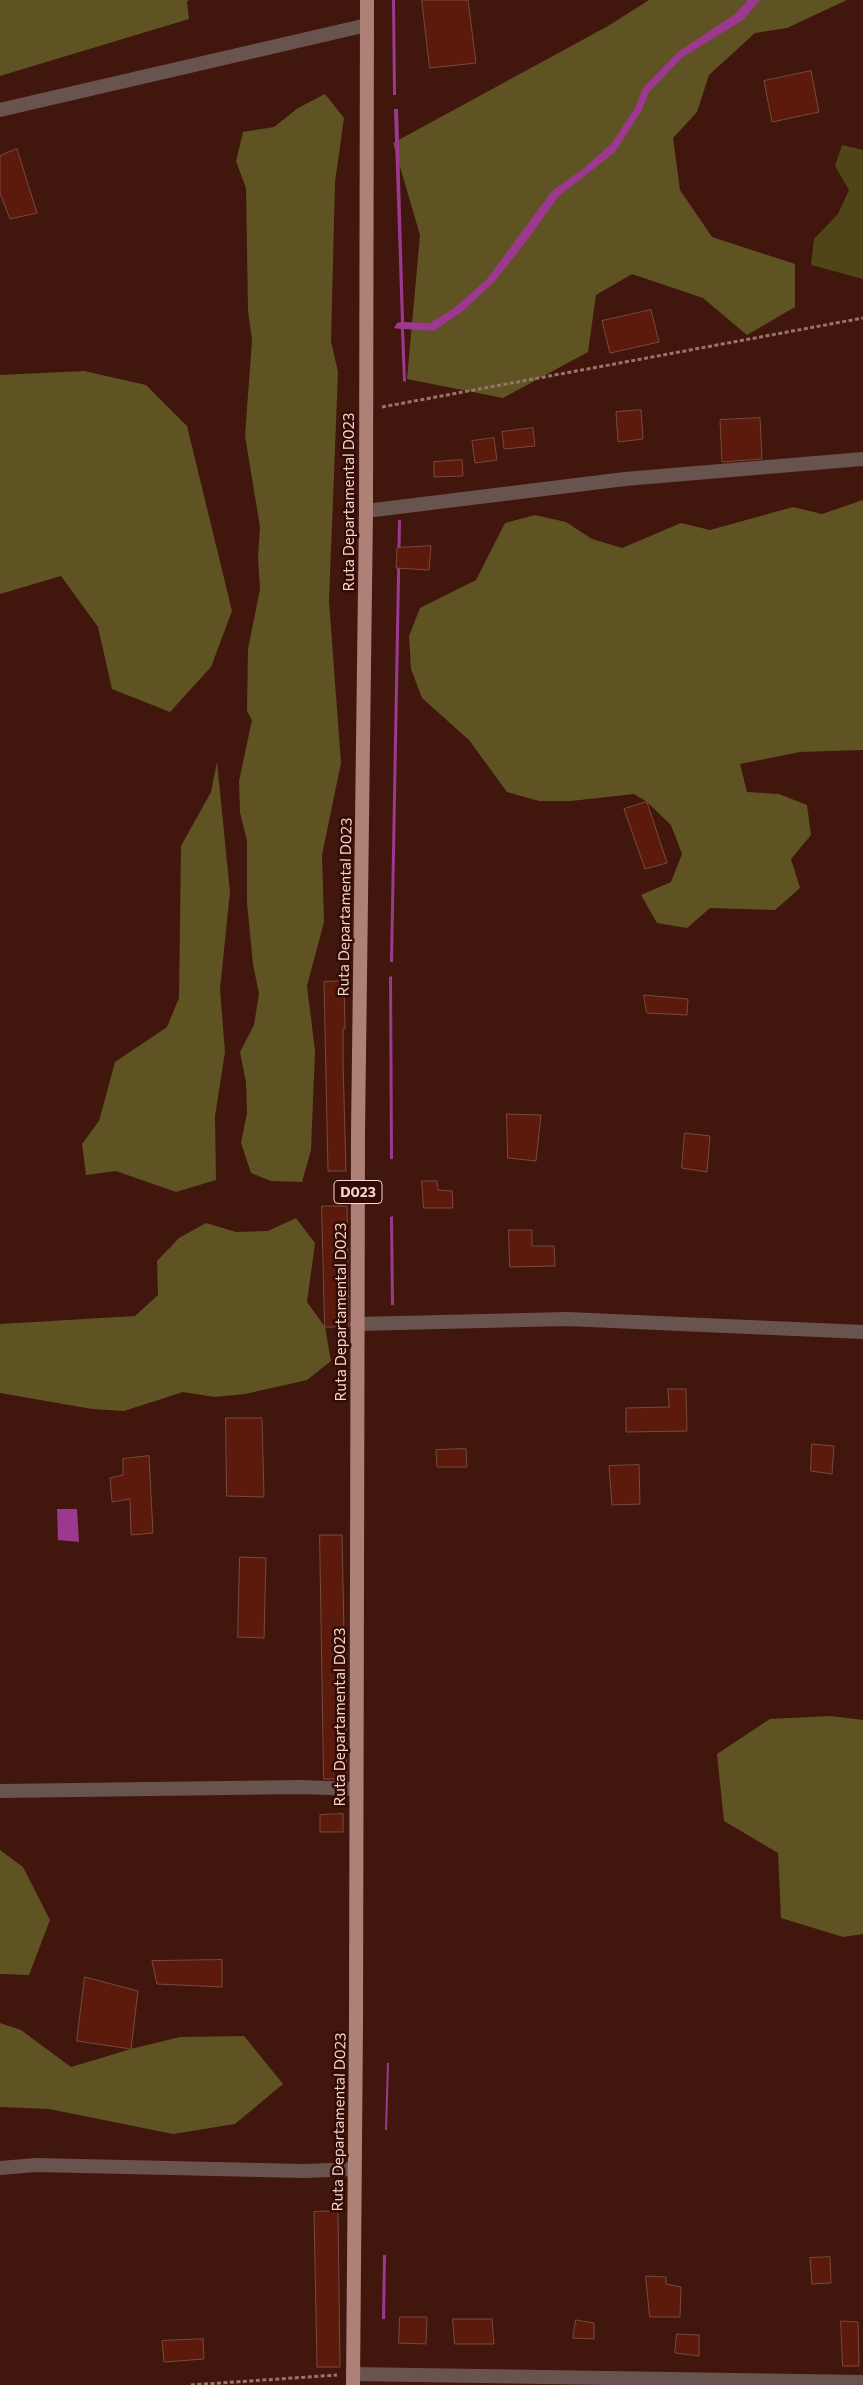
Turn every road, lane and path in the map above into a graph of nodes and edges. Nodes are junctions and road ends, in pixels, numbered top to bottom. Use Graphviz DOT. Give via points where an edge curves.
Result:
graph roads {
  1 [pos="367,0"];
  2 [pos="366,26"];
  3 [pos="0,110"];
  4 [pos="863,318"];
  5 [pos="366,410"];
  6 [pos="863,459"];
  7 [pos="366,511"];
  8 [pos="357,1324"];
  9 [pos="863,1332"];
  10 [pos="356,1789"];
  11 [pos="0,1791"];
  12 [pos="0,2168"];
  13 [pos="354,2169"];
  14 [pos="353,2379"];
  15 [pos="863,2382"];
  16 [pos="191,2385"];
  1 -- 2 [label="main road, Ruta Departamental D023 / D023"];
  2 -- 3 [label="street"];
  2 -- 5 [label="main road, Ruta Departamental D023 / D023"];
  4 -- 5 [label="path"];
  5 -- 7 [label="main road, Ruta Departamental D023 / D023"];
  6 -- 7 [label="street" via="625,479"];
  7 -- 8 [label="main road, Ruta Departamental D023 / D023"];
  8 -- 9 [label="street" via="568,1319"];
  8 -- 10 [label="main road, Ruta Departamental D023 / D023"];
  10 -- 11 [label="street"];
  10 -- 13 [label="main road, Ruta Departamental D023 / D023"];
  12 -- 13 [label="street" via="36,2165 304,2171"];
  13 -- 14 [label="main road, Ruta Departamental D023 / D023"];
  14 -- 15 [label="street"];
  14 -- 16 [label="path"];
}
